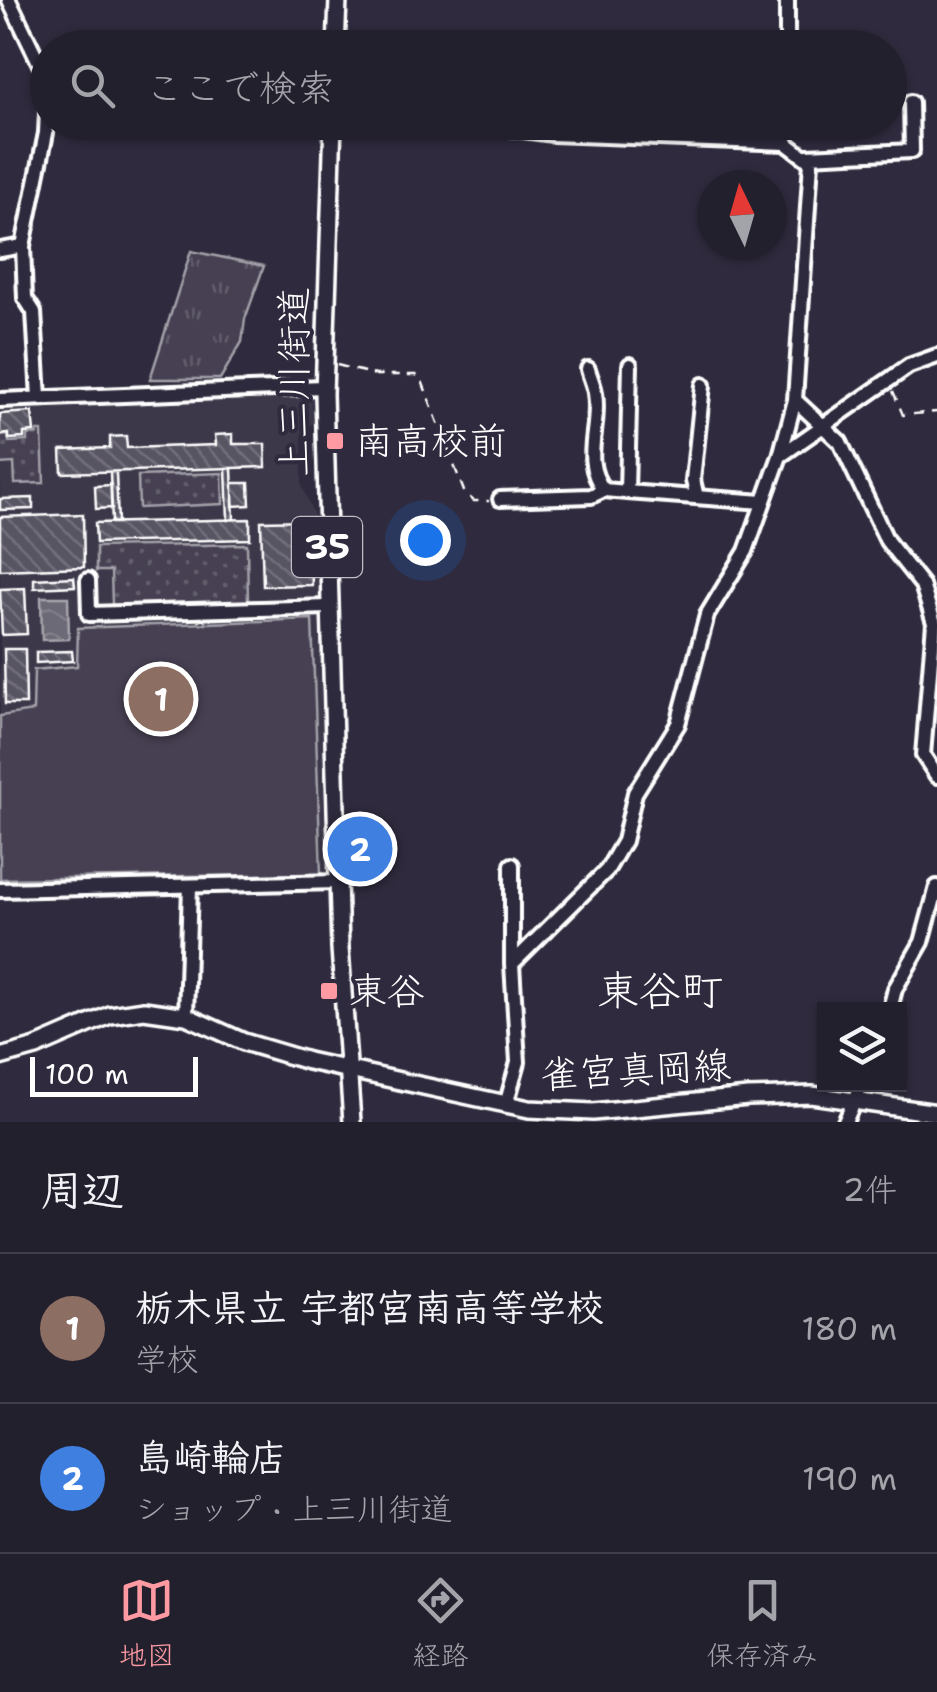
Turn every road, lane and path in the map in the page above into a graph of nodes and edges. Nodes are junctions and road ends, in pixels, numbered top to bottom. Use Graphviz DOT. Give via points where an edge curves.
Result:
graph roads {
  1 [pos="8,0"];
  2 [pos="338,0"];
  3 [pos="787,0"];
  4 [pos="337,30"];
  5 [pos="787,30"];
  6 [pos="30,45"];
  7 [pos="911,102"];
  8 [pos="45,140"];
  9 [pos="331,140"];
  10 [pos="708,140"];
  11 [pos="786,143"];
  12 [pos="807,156"];
  13 [pos="23,246"];
  14 [pos="0,250"];
  15 [pos="937,356"];
  16 [pos="324,364"];
  17 [pos="630,365"];
  18 [pos="588,369"];
  19 [pos="889,380"];
  20 [pos="703,384"];
  21 [pos="324,386"];
  22 [pos="39,398"];
  23 [pos="0,400"];
  24 [pos="795,400"];
  25 [pos="937,412"];
  26 [pos="825,426"];
  27 [pos="780,456"];
  28 [pos="604,490"];
  29 [pos="627,492"];
  30 [pos="697,498"];
  31 [pos="500,499"];
  32 [pos="763,502"];
  33 [pos="88,580"];
  34 [pos="329,607"];
  35 [pos="937,776"];
  36 [pos="512,865"];
  37 [pos="338,882"];
  38 [pos="190,886"];
  39 [pos="937,887"];
  40 [pos="0,890"];
  41 [pos="512,964"];
  42 [pos="892,1002"];
  43 [pos="186,1016"];
  44 [pos="0,1057"];
  45 [pos="347,1069"];
  46 [pos="858,1092"];
  47 [pos="854,1100"];
  48 [pos="506,1105"];
  49 [pos="937,1113"];
  50 [pos="352,1122"];
  51 [pos="845,1122"];
  1 -- 6 [label="street"];
  2 -- 4 [label="main road"];
  3 -- 5 [label="street"];
  7 -- 12 [label="street" via="912,151"];
  8 -- 13 [label="street"];
  9 -- 16 [label="main road, 上三川街道 / 35"];
  10 -- 11 [label="street"];
  11 -- 12 [label="street"];
  12 -- 24 [label="street"];
  13 -- 14 [label="street"];
  13 -- 22 [label="street"];
  15 -- 19 [label="street"];
  16 -- 21 [label="main road, 上三川街道 / 35"];
  16 -- 31 [label="path" via="421,378 464,494 474,502"];
  17 -- 29 [label="street"];
  18 -- 28 [label="street" via="596,395 591,462"];
  19 -- 25 [label="path" via="904,415"];
  19 -- 26 [label="street"];
  20 -- 30 [label="street"];
  21 -- 22 [label="street"];
  21 -- 34 [label="main road, 上三川街道 / 35"];
  22 -- 23 [label="street"];
  24 -- 26 [label="street"];
  24 -- 27 [label="street"];
  26 -- 27 [label="street"];
  26 -- 35 [label="street" via="851,461 887,541 922,586 934,623 923,755"];
  27 -- 32 [label="street"];
  28 -- 29 [label="street"];
  28 -- 31 [label="street"];
  29 -- 30 [label="street"];
  30 -- 32 [label="street"];
  32 -- 41 [label="street" via="746,552 707,615 678,724 635,793 624,841 607,870"];
  33 -- 34 [label="street" via="89,614"];
  34 -- 37 [label="main road, 上三川街道 / 35"];
  36 -- 41 [label="street"];
  37 -- 38 [label="street"];
  37 -- 45 [label="main road, 上三川街道 / 35"];
  38 -- 40 [label="street"];
  38 -- 43 [label="street"];
  39 -- 42 [label="street" via="922,942"];
  41 -- 48 [label="street" via="518,1062"];
  43 -- 44 [label="main road, 雀宮真岡線" via="126,1012"];
  43 -- 45 [label="main road, 雀宮真岡線" via="260,1048"];
  45 -- 48 [label="main road, 雀宮真岡線"];
  45 -- 50 [label="main road, 上三川街道 / 35"];
  46 -- 47 [label="street"];
  47 -- 48 [label="main road, 雀宮真岡線" via="784,1095 593,1112"];
  47 -- 49 [label="main road, 雀宮真岡線"];
  47 -- 51 [label="street"];
}
